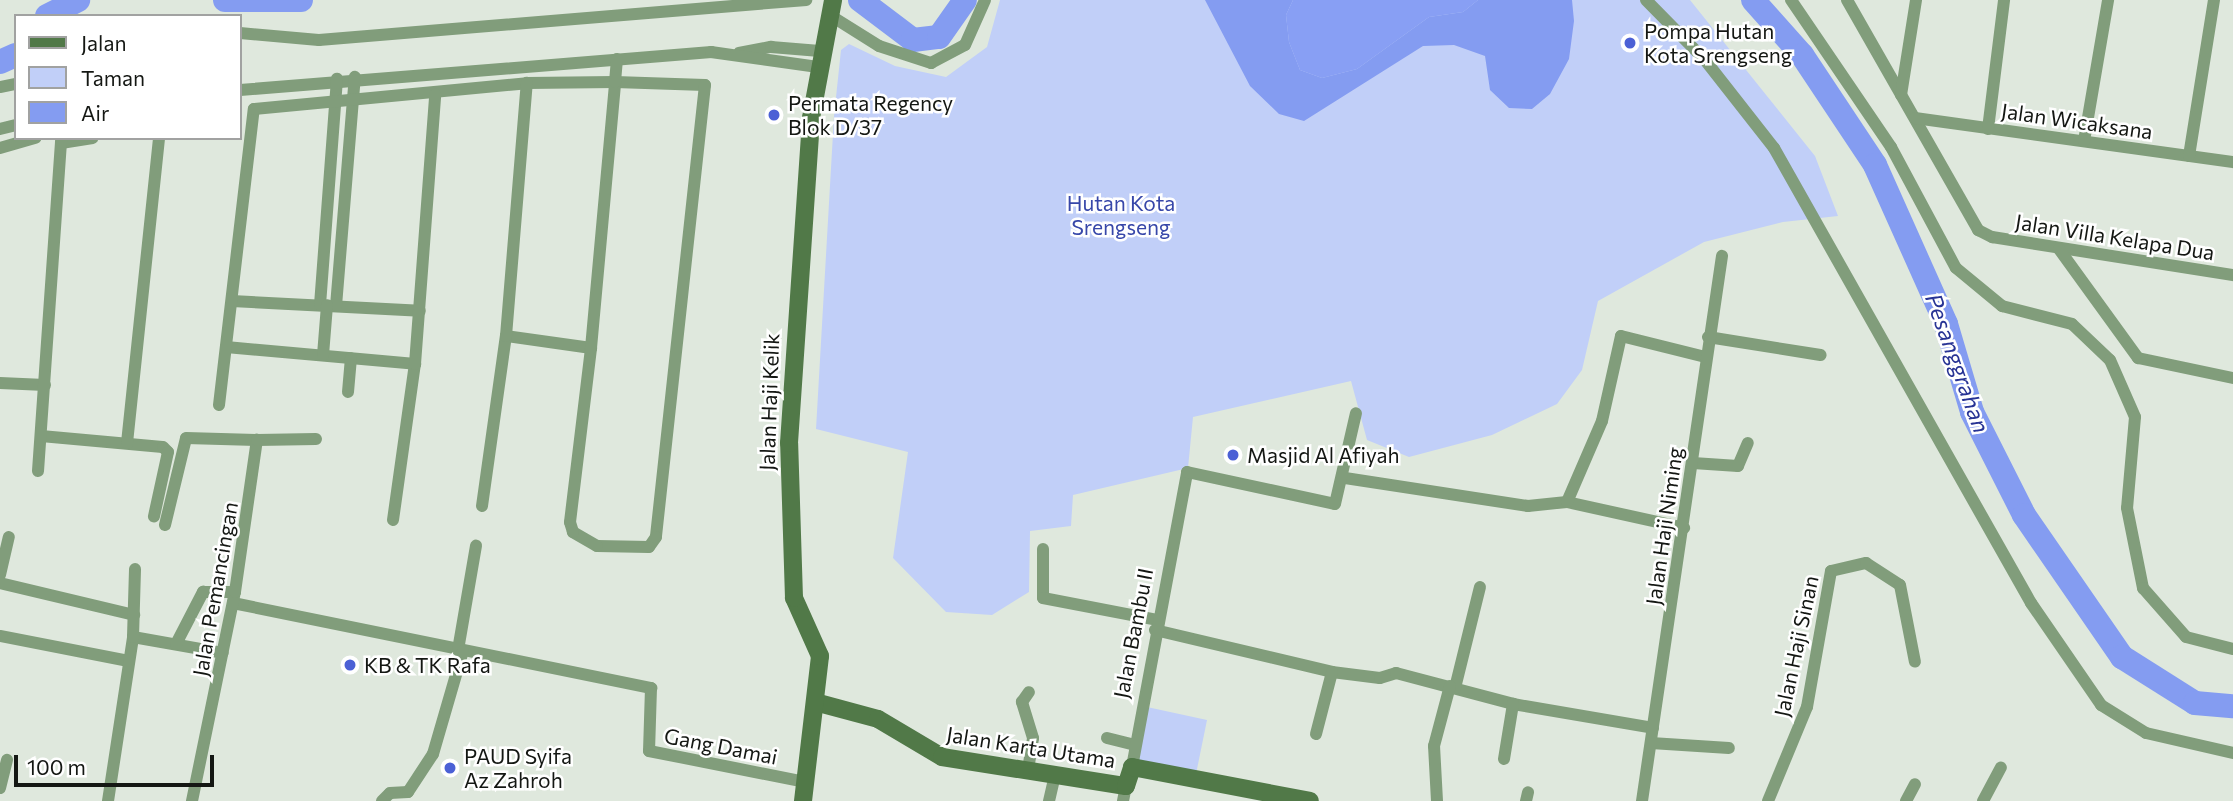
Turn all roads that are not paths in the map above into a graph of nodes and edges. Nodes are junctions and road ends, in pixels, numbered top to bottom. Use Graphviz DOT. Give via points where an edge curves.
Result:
graph roads {
  1 [pos="806,0"];
  2 [pos="985,0"];
  3 [pos="1646,0"];
  4 [pos="1791,0"];
  5 [pos="1847,0"];
  6 [pos="1916,0"];
  7 [pos="2004,0"];
  8 [pos="2108,0"];
  9 [pos="2214,0"];
  10 [pos="831,7"];
  11 [pos="242,33"];
  12 [pos="617,59"];
  13 [pos="819,59"];
  14 [pos="355,77"];
  15 [pos="337,79"];
  16 [pos="615,82"];
  17 [pos="527,83"];
  18 [pos="242,90"];
  19 [pos="435,95"];
  20 [pos="1901,95"];
  21 [pos="354,102"];
  22 [pos="338,103"];
  23 [pos="1915,118"];
  24 [pos="1988,129"];
  25 [pos="29,140"];
  26 [pos="159,140"];
  27 [pos="61,141"];
  28 [pos="2084,141"];
  29 [pos="0,148"];
  30 [pos="2189,156"];
  31 [pos="2233,162"];
  32 [pos="2059,249"];
  33 [pos="325,253"];
  34 [pos="341,255"];
  35 [pos="1722,256"];
  36 [pos="2233,275"];
  37 [pos="232,301"];
  38 [pos="328,305"];
  39 [pos="420,311"];
  40 [pos="506,336"];
  41 [pos="1708,337"];
  42 [pos="226,347"];
  43 [pos="591,348"];
  44 [pos="323,355"];
  45 [pos="1821,355"];
  46 [pos="1705,357"];
  47 [pos="351,358"];
  48 [pos="415,364"];
  49 [pos="2233,378"];
  50 [pos="0,383"];
  51 [pos="45,385"];
  52 [pos="348,391"];
  53 [pos="219,405"];
  54 [pos="1356,412"];
  55 [pos="41,436"];
  56 [pos="316,439"];
  57 [pos="257,440"];
  58 [pos="127,443"];
  59 [pos="1748,443"];
  60 [pos="1693,463"];
  61 [pos="38,471"];
  62 [pos="1345,478"];
  63 [pos="1567,502"];
  64 [pos="482,506"];
  65 [pos="154,516"];
  66 [pos="393,520"];
  67 [pos="165,525"];
  68 [pos="1684,528"];
  69 [pos="9,537"];
  70 [pos="476,546"];
  71 [pos="1044,550"];
  72 [pos="135,569"];
  73 [pos="0,575"];
  74 [pos="0,583"];
  75 [pos="1480,587"];
  76 [pos="234,598"];
  77 [pos="134,615"];
  78 [pos="1156,625"];
  79 [pos="0,636"];
  80 [pos="133,637"];
  81 [pos="176,644"];
  82 [pos="2233,649"];
  83 [pos="460,650"];
  84 [pos="223,653"];
  85 [pos="129,661"];
  86 [pos="1915,662"];
  87 [pos="1332,672"];
  88 [pos="1452,687"];
  89 [pos="1029,692"];
  90 [pos="815,702"];
  91 [pos="1513,704"];
  92 [pos="1653,728"];
  93 [pos="1316,734"];
  94 [pos="1107,738"];
  95 [pos="1651,743"];
  96 [pos="1135,745"];
  97 [pos="1729,748"];
  98 [pos="2233,752"];
  99 [pos="1504,759"];
  100 [pos="7,760"];
  101 [pos="1132,767"];
  102 [pos="2001,767"];
  103 [pos="1028,770"];
  104 [pos="1055,775"];
  105 [pos="806,782"];
  106 [pos="1915,784"];
  107 [pos="0,788"];
  108 [pos="1125,793"];
  109 [pos="108,801"];
  110 [pos="192,801"];
  111 [pos="382,801"];
  112 [pos="803,801"];
  113 [pos="1049,801"];
  114 [pos="1310,801"];
  115 [pos="1437,801"];
  116 [pos="1642,801"];
  117 [pos="1768,801"];
  118 [pos="1906,801"];
  119 [pos="1983,801"];
  1 -- 11 [label="street" via="319,40"];
  2 -- 10 [label="street" via="965,45 931,63 879,46"];
  3 -- 98 [label="street" via="1705,60 1774,148 2031,603 2101,705 2146,733"];
  4 -- 82 [label="street" via="1891,147 1956,268 2002,306 2072,324 2110,360 2135,417 2128,519 2143,588 2186,637"];
  5 -- 20 [label="street"];
  6 -- 20 [label="street"];
  7 -- 24 [label="street"];
  8 -- 28 [label="street"];
  9 -- 30 [label="street"];
  10 -- 13 [label="street, Jalan Haji Kelik"];
  12 -- 13 [label="street" via="735,54"];
  12 -- 14 [label="street"];
  12 -- 16 [label="street"];
  13 -- 90 [label="street, Jalan Haji Kelik" via="798,252 789,443 792,582 797,608 818,646"];
  14 -- 15 [label="street"];
  14 -- 21 [label="street"];
  15 -- 18 [label="street"];
  15 -- 22 [label="street"];
  16 -- 17 [label="street"];
  16 -- 43 [label="street"];
  16 -- 43 [label="street" via="707,89 656,537 643,549 597,546 571,527"];
  17 -- 19 [label="street"];
  17 -- 40 [label="street"];
  19 -- 21 [label="street"];
  19 -- 39 [label="street"];
  20 -- 23 [label="street"];
  21 -- 22 [label="street"];
  21 -- 34 [label="street"];
  22 -- 33 [label="street"];
  22 -- 37 [label="street" via="251,111"];
  23 -- 24 [label="street, Jalan Wicaksana"];
  23 -- 32 [label="street, Jalan Villa Kelapa Dua" via="1978,230 1992,237"];
  24 -- 28 [label="street, Jalan Wicaksana"];
  25 -- 29 [label="street"];
  26 -- 58 [label="street"];
  27 -- 51 [label="street"];
  28 -- 30 [label="street, Jalan Wicaksana"];
  30 -- 31 [label="street, Jalan Wicaksana"];
  32 -- 36 [label="street, Jalan Villa Kelapa Dua"];
  32 -- 49 [label="street" via="2138,358"];
  33 -- 34 [label="street"];
  33 -- 38 [label="street"];
  34 -- 38 [label="street"];
  35 -- 41 [label="street, Jalan Haji Niming"];
  37 -- 38 [label="street"];
  37 -- 42 [label="street"];
  38 -- 39 [label="street"];
  38 -- 44 [label="street"];
  39 -- 48 [label="street"];
  40 -- 43 [label="street"];
  40 -- 64 [label="street"];
  41 -- 45 [label="street"];
  41 -- 46 [label="street, Jalan Haji Niming"];
  42 -- 44 [label="street"];
  42 -- 53 [label="street"];
  44 -- 47 [label="street"];
  46 -- 60 [label="street, Jalan Haji Niming"];
  46 -- 63 [label="street" via="1621,337 1602,421"];
  47 -- 48 [label="street"];
  47 -- 52 [label="street"];
  48 -- 66 [label="street"];
  50 -- 51 [label="street"];
  51 -- 55 [label="street"];
  54 -- 62 [label="street"];
  55 -- 58 [label="street"];
  55 -- 61 [label="street"];
  56 -- 57 [label="street"];
  57 -- 67 [label="street" via="186,438"];
  57 -- 76 [label="street, Jalan Pemancingan"];
  58 -- 65 [label="street" via="168,453"];
  59 -- 60 [label="street" via="1738,466"];
  60 -- 68 [label="street, Jalan Haji Niming"];
  62 -- 63 [label="street" via="1528,506"];
  62 -- 78 [label="street, Jalan Bambu II" via="1331,505 1186,473"];
  63 -- 68 [label="street"];
  68 -- 92 [label="street, Jalan Haji Niming"];
  69 -- 73 [label="street"];
  70 -- 83 [label="street"];
  71 -- 78 [label="street" via="1042,598"];
  72 -- 77 [label="street"];
  74 -- 77 [label="street"];
  75 -- 88 [label="street"];
  76 -- 81 [label="street" via="204,592"];
  76 -- 83 [label="street"];
  76 -- 84 [label="street, Jalan Pemancingan"];
  77 -- 80 [label="street"];
  78 -- 87 [label="street"];
  78 -- 96 [label="street, Jalan Bambu II"];
  79 -- 85 [label="street"];
  80 -- 81 [label="street"];
  80 -- 85 [label="street"];
  81 -- 84 [label="street"];
  83 -- 105 [label="street, Gang Damai" via="653,689 649,751"];
  83 -- 111 [label="street" via="433,754 408,792 390,793"];
  84 -- 110 [label="street, Jalan Pemancingan"];
  85 -- 109 [label="street"];
  86 -- 117 [label="street, Jalan Haji Sinan" via="1900,584 1866,563 1847,564 1828,575 1807,708"];
  87 -- 88 [label="street" via="1380,678 1396,673"];
  87 -- 93 [label="street"];
  88 -- 91 [label="street"];
  88 -- 115 [label="street" via="1434,746"];
  89 -- 103 [label="street" via="1022,702 1033,738"];
  90 -- 103 [label="street, Jalan Karta Utama" via="878,719 936,755"];
  90 -- 105 [label="street, Jalan Haji Kelik"];
  91 -- 92 [label="street"];
  91 -- 99 [label="street"];
  92 -- 95 [label="street, Jalan Haji Niming"];
  94 -- 96 [label="street"];
  95 -- 97 [label="street"];
  95 -- 116 [label="street, Jalan Haji Niming"];
  96 -- 101 [label="street, Jalan Bambu II"];
  100 -- 107 [label="street"];
  101 -- 108 [label="street, Jalan Bambu II"];
  101 -- 114 [label="street, Jalan Karta Utama"];
  102 -- 119 [label="street"];
  103 -- 104 [label="street, Jalan Karta Utama"];
  104 -- 108 [label="street, Jalan Karta Utama"];
  104 -- 113 [label="street"];
  105 -- 112 [label="street, Jalan Haji Kelik"];
  106 -- 118 [label="street"];
}
